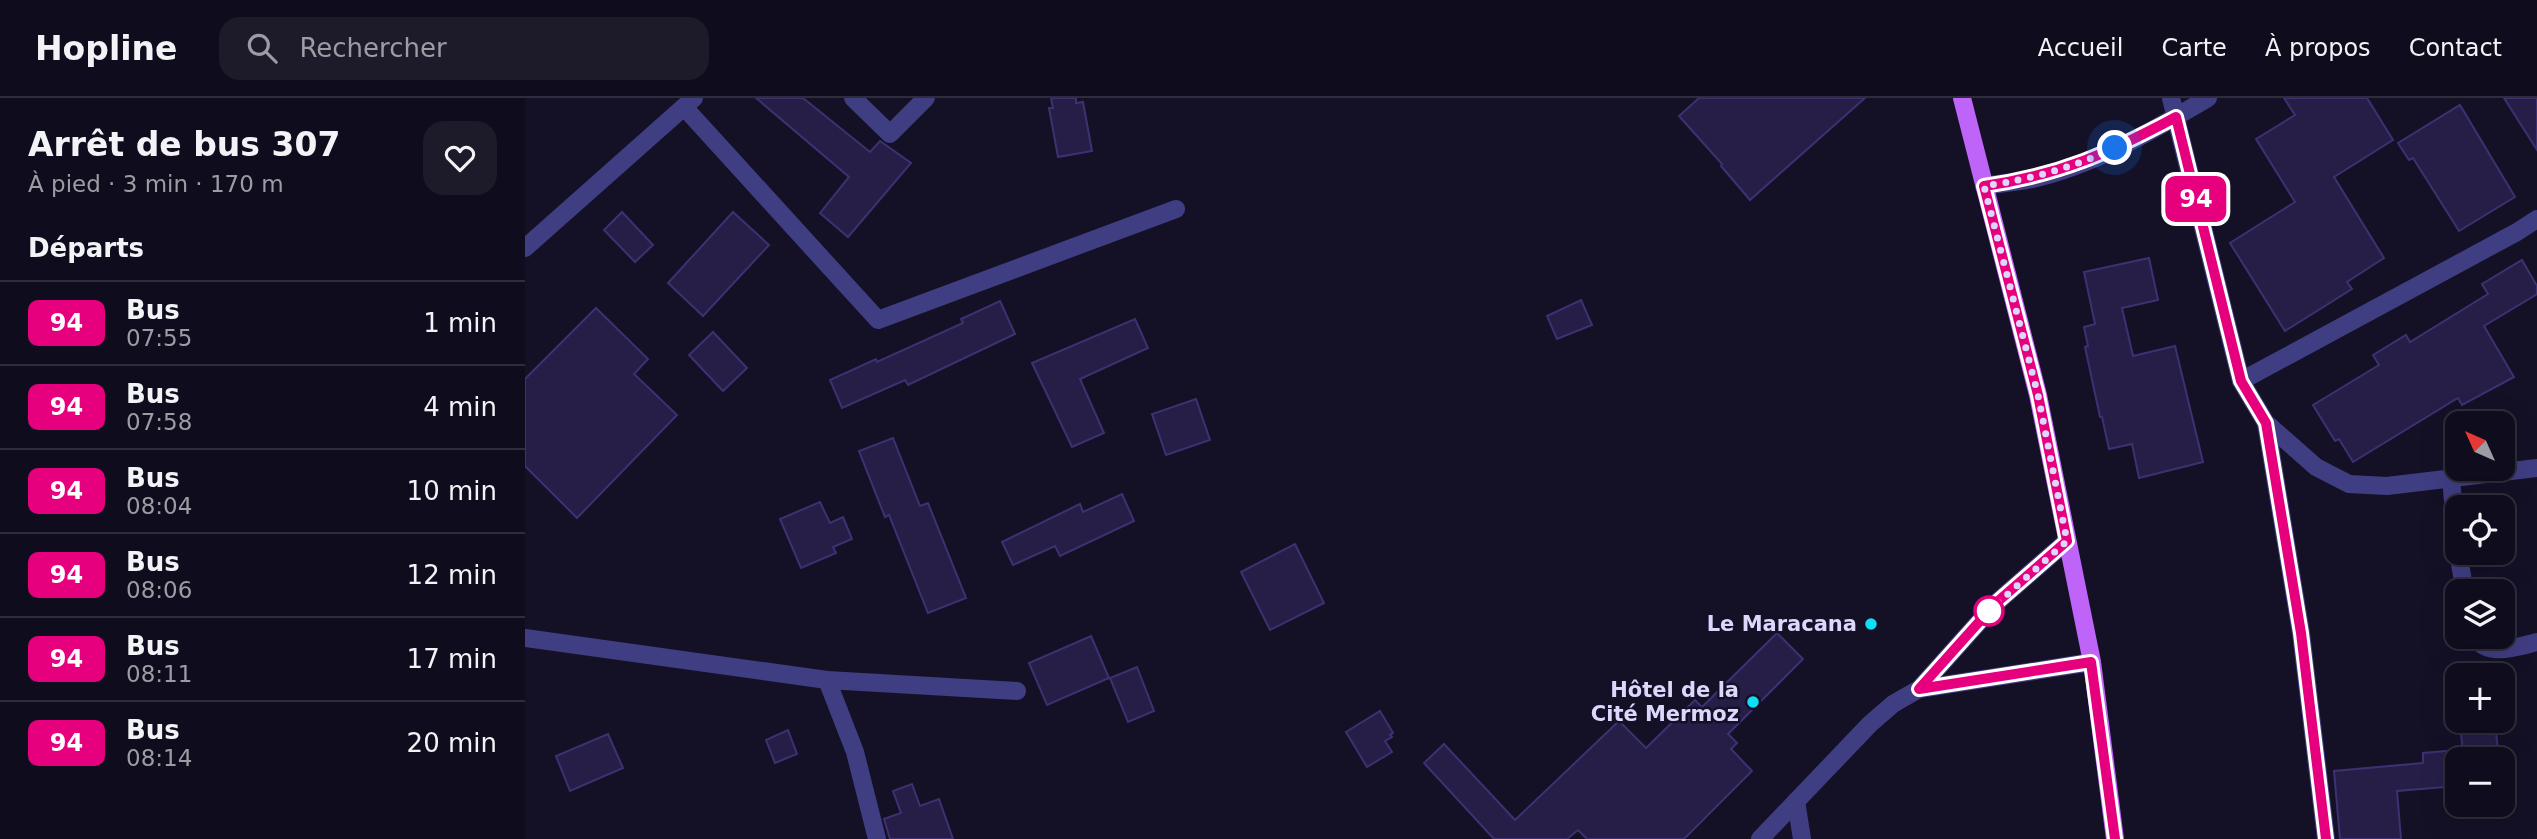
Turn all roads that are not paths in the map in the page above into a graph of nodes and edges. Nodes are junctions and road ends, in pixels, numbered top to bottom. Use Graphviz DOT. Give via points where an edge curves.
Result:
graph roads {
  1 [pos="853,98"];
  2 [pos="926,98"];
  3 [pos="1962,98"];
  4 [pos="2171,98"];
  5 [pos="2208,98"];
  6 [pos="689,102"];
  7 [pos="2176,117"];
  8 [pos="1984,186"];
  9 [pos="1176,209"];
  10 [pos="2537,219"];
  11 [pos="525,248"];
  12 [pos="2241,381"];
  13 [pos="2266,423"];
  14 [pos="2537,468"];
  15 [pos="2515,471"];
  16 [pos="2445,479"];
  17 [pos="2067,541"];
  18 [pos="525,638"];
  19 [pos="2537,642"];
  20 [pos="2515,647"];
  21 [pos="2091,662"];
  22 [pos="827,680"];
  23 [pos="1919,689"];
  24 [pos="1017,691"];
  25 [pos="1796,801"];
  26 [pos="877,839"];
  27 [pos="1760,839"];
  28 [pos="1802,839"];
  29 [pos="2115,839"];
  30 [pos="2326,839"];
  1 -- 2 [label="street" via="890,134"];
  3 -- 8 [label="main road"];
  4 -- 7 [label="street"];
  5 -- 7 [label="street"];
  6 -- 9 [label="street" via="878,320"];
  6 -- 11 [label="street"];
  7 -- 8 [label="street" via="2080,164"];
  7 -- 12 [label="street"];
  8 -- 17 [label="main road" via="2038,395"];
  10 -- 12 [label="street"];
  12 -- 13 [label="street"];
  13 -- 16 [label="street" via="2316,467 2349,484 2387,486"];
  13 -- 30 [label="street" via="2301,633"];
  14 -- 15 [label="street"];
  17 -- 21 [label="main road"];
  17 -- 23 [label="street" via="1996,603"];
  18 -- 22 [label="street"];
  19 -- 20 [label="street"];
  21 -- 23 [label="street"];
  21 -- 29 [label="main road"];
  22 -- 24 [label="street"];
  22 -- 26 [label="street" via="855,752"];
  23 -- 25 [label="street" via="1870,724"];
  25 -- 27 [label="street"];
  25 -- 28 [label="street"];
}
